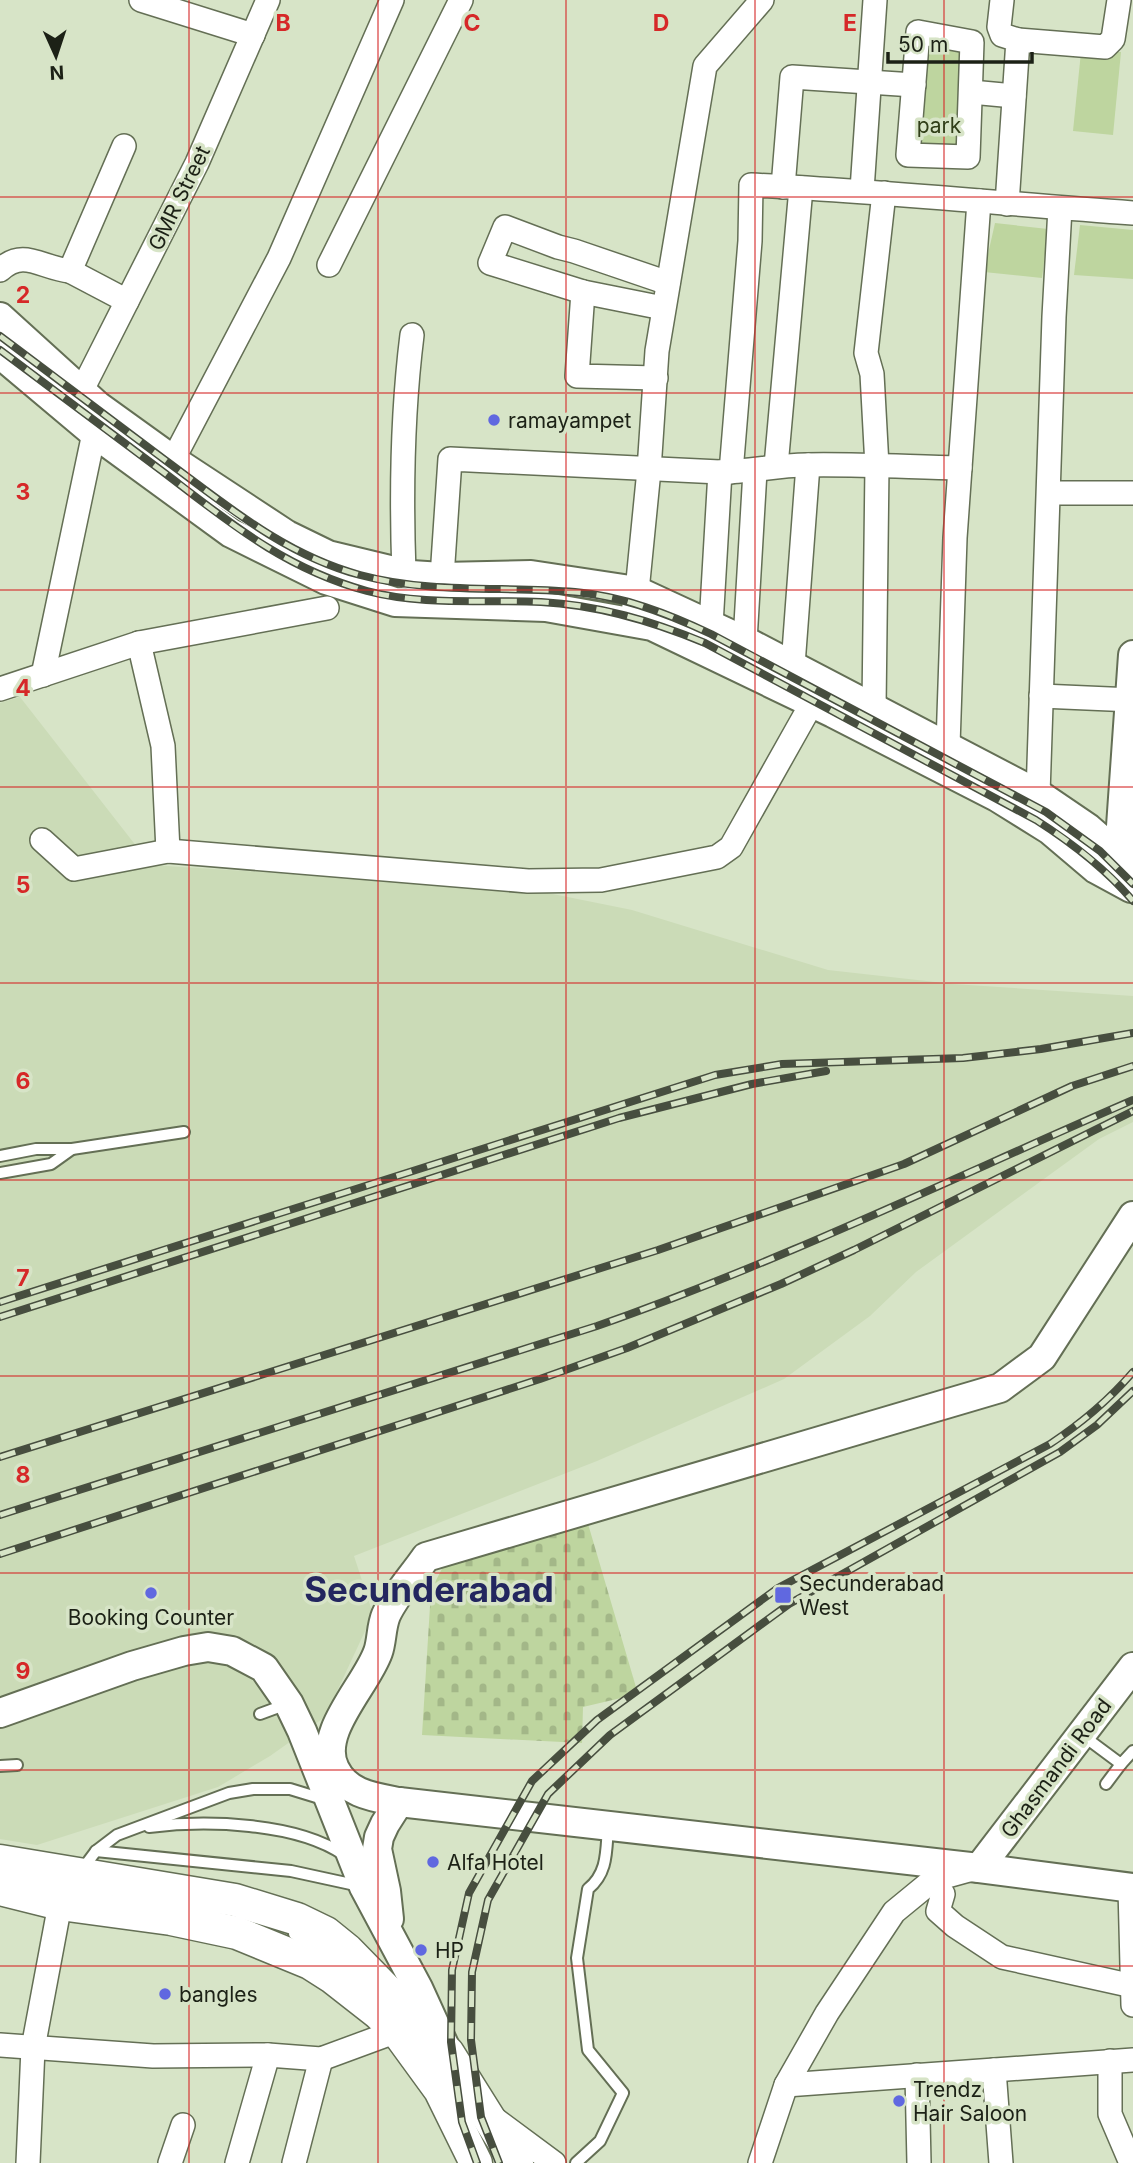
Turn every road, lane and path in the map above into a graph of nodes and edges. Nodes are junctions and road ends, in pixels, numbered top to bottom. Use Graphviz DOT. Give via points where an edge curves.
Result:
graph roads {
  1 [pos="141,0"];
  2 [pos="268,0"];
  3 [pos="393,0"];
  4 [pos="461,0"];
  5 [pos="762,0"];
  6 [pos="875,0"];
  7 [pos="1002,0"];
  8 [pos="1119,0"];
  9 [pos="253,35"];
  10 [pos="1017,40"];
  11 [pos="870,82"];
  12 [pos="914,85"];
  13 [pos="971,92"];
  14 [pos="1014,96"];
  15 [pos="124,146"];
  16 [pos="792,188"];
  17 [pos="873,191"];
  18 [pos="979,201"];
  19 [pos="1007,204"];
  20 [pos="1060,208"];
  21 [pos="1133,213"];
  22 [pos="328,265"];
  23 [pos="0,270"];
  24 [pos="70,271"];
  25 [pos="668,283"];
  26 [pos="583,292"];
  27 [pos="127,301"];
  28 [pos="663,308"];
  29 [pos="0,317"];
  30 [pos="412,335"];
  31 [pos="0,354"];
  32 [pos="656,377"];
  33 [pos="81,392"];
  34 [pos="94,433"];
  35 [pos="173,460"];
  36 [pos="808,465"];
  37 [pos="877,466"];
  38 [pos="960,468"];
  39 [pos="765,469"];
  40 [pos="649,470"];
  41 [pos="725,472"];
  42 [pos="1049,493"];
  43 [pos="1133,493"];
  44 [pos="325,566"];
  45 [pos="442,578"];
  46 [pos="408,584"];
  47 [pos="637,591"];
  48 [pos="327,608"];
  49 [pos="631,622"];
  50 [pos="711,625"];
  51 [pos="745,641"];
  52 [pos="139,643"];
  53 [pos="1133,655"];
  54 [pos="793,665"];
  55 [pos="43,675"];
  56 [pos="0,689"];
  57 [pos="816,691"];
  58 [pos="1041,696"];
  59 [pos="1131,700"];
  60 [pos="871,719"];
  61 [pos="948,745"];
  62 [pos="1129,771"];
  63 [pos="1035,806"];
  64 [pos="42,840"];
  65 [pos="168,851"];
  66 [pos="1119,855"];
  67 [pos="1132,890"];
  68 [pos="184,1132"];
  69 [pos="72,1149"];
  70 [pos="0,1156"];
  71 [pos="0,1172"];
  72 [pos="1133,1216"];
  73 [pos="1133,1667"];
  74 [pos="289,1703"];
  75 [pos="0,1713"];
  76 [pos="260,1714"];
  77 [pos="1082,1735"];
  78 [pos="1133,1751"];
  79 [pos="1121,1764"];
  80 [pos="17,1765"];
  81 [pos="0,1766"];
  82 [pos="1106,1784"];
  83 [pos="331,1802"];
  84 [pos="399,1802"];
  85 [pos="608,1826"];
  86 [pos="129,1830"];
  87 [pos="979,1868"];
  88 [pos="358,1874"];
  89 [pos="7,1877"];
  90 [pos="0,1880"];
  91 [pos="77,1880"];
  92 [pos="933,1880"];
  93 [pos="33,1883"];
  94 [pos="1132,1888"];
  95 [pos="115,1895"];
  96 [pos="284,1930"];
  97 [pos="391,1936"];
  98 [pos="351,1972"];
  99 [pos="367,1989"];
  100 [pos="1133,1992"];
  101 [pos="393,2028"];
  102 [pos="0,2045"];
  103 [pos="33,2048"];
  104 [pos="448,2053"];
  105 [pos="268,2055"];
  106 [pos="321,2059"];
  107 [pos="1133,2060"];
  108 [pos="1110,2062"];
  109 [pos="994,2070"];
  110 [pos="917,2075"];
  111 [pos="786,2085"];
  112 [pos="485,2112"];
  113 [pos="183,2125"];
  114 [pos="28,2163"];
  115 [pos="170,2163"];
  116 [pos="237,2163"];
  117 [pos="294,2163"];
  118 [pos="476,2163"];
  119 [pos="517,2163"];
  120 [pos="554,2163"];
  121 [pos="576,2163"];
  122 [pos="760,2163"];
  123 [pos="919,2163"];
  124 [pos="1001,2163"];
  125 [pos="1131,2163"];
  1 -- 9 [label="street"];
  2 -- 9 [label="street, GMR Street"];
  3 -- 35 [label="street" via="279,258"];
  4 -- 22 [label="street"];
  5 -- 25 [label="street" via="705,66"];
  6 -- 11 [label="street"];
  7 -- 10 [label="street" via="1002,35"];
  8 -- 10 [label="street" via="1113,39 1105,47"];
  9 -- 27 [label="street, GMR Street" via="197,163"];
  10 -- 14 [label="street"];
  11 -- 12 [label="street"];
  11 -- 16 [label="street" via="792,77"];
  11 -- 17 [label="street"];
  12 -- 13 [label="street" via="918,32 972,42"];
  12 -- 13 [label="street" via="908,155 968,157"];
  13 -- 14 [label="street"];
  14 -- 19 [label="street"];
  15 -- 24 [label="street"];
  16 -- 17 [label="street"];
  16 -- 39 [label="street"];
  16 -- 41 [label="street" via="751,185 750,241"];
  17 -- 18 [label="street"];
  17 -- 37 [label="street" via="866,353 872,374"];
  18 -- 19 [label="street"];
  18 -- 38 [label="street"];
  19 -- 20 [label="street"];
  20 -- 21 [label="street"];
  20 -- 42 [label="street"];
  23 -- 24 [label="street" via="22,257"];
  24 -- 27 [label="street"];
  25 -- 26 [label="street" via="505,227 490,263"];
  25 -- 28 [label="street"];
  26 -- 28 [label="street"];
  26 -- 32 [label="street" via="578,376"];
  27 -- 33 [label="street, GMR Street"];
  28 -- 32 [label="street"];
  29 -- 33 [label="street"];
  30 -- 46 [label="street" via="401,489"];
  31 -- 34 [label="street"];
  32 -- 40 [label="street"];
  33 -- 35 [label="street"];
  34 -- 44 [label="street" via="231,533"];
  34 -- 55 [label="street"];
  35 -- 44 [label="street" via="287,535"];
  36 -- 37 [label="street"];
  36 -- 39 [label="street"];
  36 -- 54 [label="street"];
  37 -- 38 [label="street"];
  37 -- 60 [label="street"];
  38 -- 61 [label="street"];
  39 -- 41 [label="street"];
  39 -- 51 [label="street"];
  40 -- 41 [label="street"];
  40 -- 45 [label="street" via="450,459"];
  40 -- 47 [label="street"];
  41 -- 50 [label="street"];
  42 -- 43 [label="street"];
  42 -- 58 [label="street"];
  44 -- 46 [label="street"];
  45 -- 46 [label="street"];
  45 -- 47 [label="street" via="531,575"];
  46 -- 49 [label="street"];
  47 -- 49 [label="street"];
  47 -- 50 [label="street"];
  48 -- 52 [label="street"];
  49 -- 57 [label="street" via="652,626"];
  50 -- 51 [label="street"];
  51 -- 54 [label="street"];
  52 -- 55 [label="street"];
  52 -- 65 [label="street" via="163,746"];
  53 -- 59 [label="street"];
  54 -- 57 [label="street"];
  55 -- 56 [label="street"];
  57 -- 60 [label="street"];
  57 -- 65 [label="street" via="732,847 717,856 601,880 528,881"];
  58 -- 59 [label="street"];
  58 -- 63 [label="street"];
  59 -- 62 [label="street"];
  60 -- 61 [label="street"];
  60 -- 63 [label="street" via="997,797"];
  61 -- 63 [label="street"];
  62 -- 66 [label="street"];
  63 -- 66 [label="street" via="1088,828"];
  63 -- 67 [label="street" via="1049,830 1096,869"];
  64 -- 65 [label="street" via="74,869"];
  66 -- 67 [label="street"];
  68 -- 69 [label="lane"];
  69 -- 70 [label="lane"];
  69 -- 71 [label="lane" via="51,1164"];
  72 -- 84 [label="street" via="1042,1357 1000,1388 426,1557 385,1616 378,1653 329,1746 330,1761 340,1780 363,1796"];
  73 -- 77 [label="street, Ghasmandi Road"];
  74 -- 75 [label="street" via="264,1668 232,1651 208,1647 132,1666"];
  74 -- 76 [label="lane"];
  74 -- 83 [label="street"];
  77 -- 79 [label="lane"];
  77 -- 87 [label="street, Ghasmandi Road"];
  78 -- 79 [label="lane"];
  79 -- 82 [label="lane"];
  80 -- 81 [label="lane"];
  83 -- 86 [label="lane" via="290,1789 253,1789 229,1793"];
  83 -- 88 [label="street"];
  84 -- 85 [label="street"];
  84 -- 97 [label="street" via="377,1849"];
  85 -- 87 [label="street"];
  85 -- 121 [label="lane" via="606,1861 599,1880 589,1889 577,1958 588,2050 623,2093 600,2141"];
  86 -- 88 [label="lane" via="189,1823 239,1825 316,1841"];
  86 -- 91 [label="lane"];
  87 -- 92 [label="street"];
  87 -- 94 [label="street"];
  88 -- 91 [label="lane" via="291,1871"];
  88 -- 97 [label="street"];
  89 -- 90 [label="lane"];
  89 -- 91 [label="main road"];
  91 -- 93 [label="lane"];
  91 -- 95 [label="lane"];
  91 -- 101 [label="main road" via="171,1919 237,1933 310,1963"];
  91 -- 103 [label="street"];
  91 -- 104 [label="main road" via="236,1900 314,1926 347,1950"];
  92 -- 100 [label="street" via="943,1894 938,1911 1002,1957"];
  92 -- 111 [label="street" via="894,1912"];
  94 -- 100 [label="street"];
  96 -- 98 [label="lane"];
  97 -- 104 [label="street"];
  99 -- 101 [label="lane"];
  101 -- 106 [label="street"];
  101 -- 118 [label="main road" via="440,2090"];
  102 -- 103 [label="street"];
  103 -- 105 [label="street" via="153,2056"];
  103 -- 114 [label="street"];
  104 -- 112 [label="main road"];
  105 -- 106 [label="street"];
  105 -- 116 [label="street"];
  106 -- 117 [label="street"];
  107 -- 108 [label="street"];
  108 -- 109 [label="street"];
  108 -- 125 [label="street" via="1110,2114"];
  109 -- 110 [label="street"];
  109 -- 124 [label="street"];
  110 -- 111 [label="street"];
  110 -- 123 [label="street"];
  111 -- 122 [label="street"];
  112 -- 119 [label="main road"];
  112 -- 120 [label="street"];
  113 -- 115 [label="street"];
}
